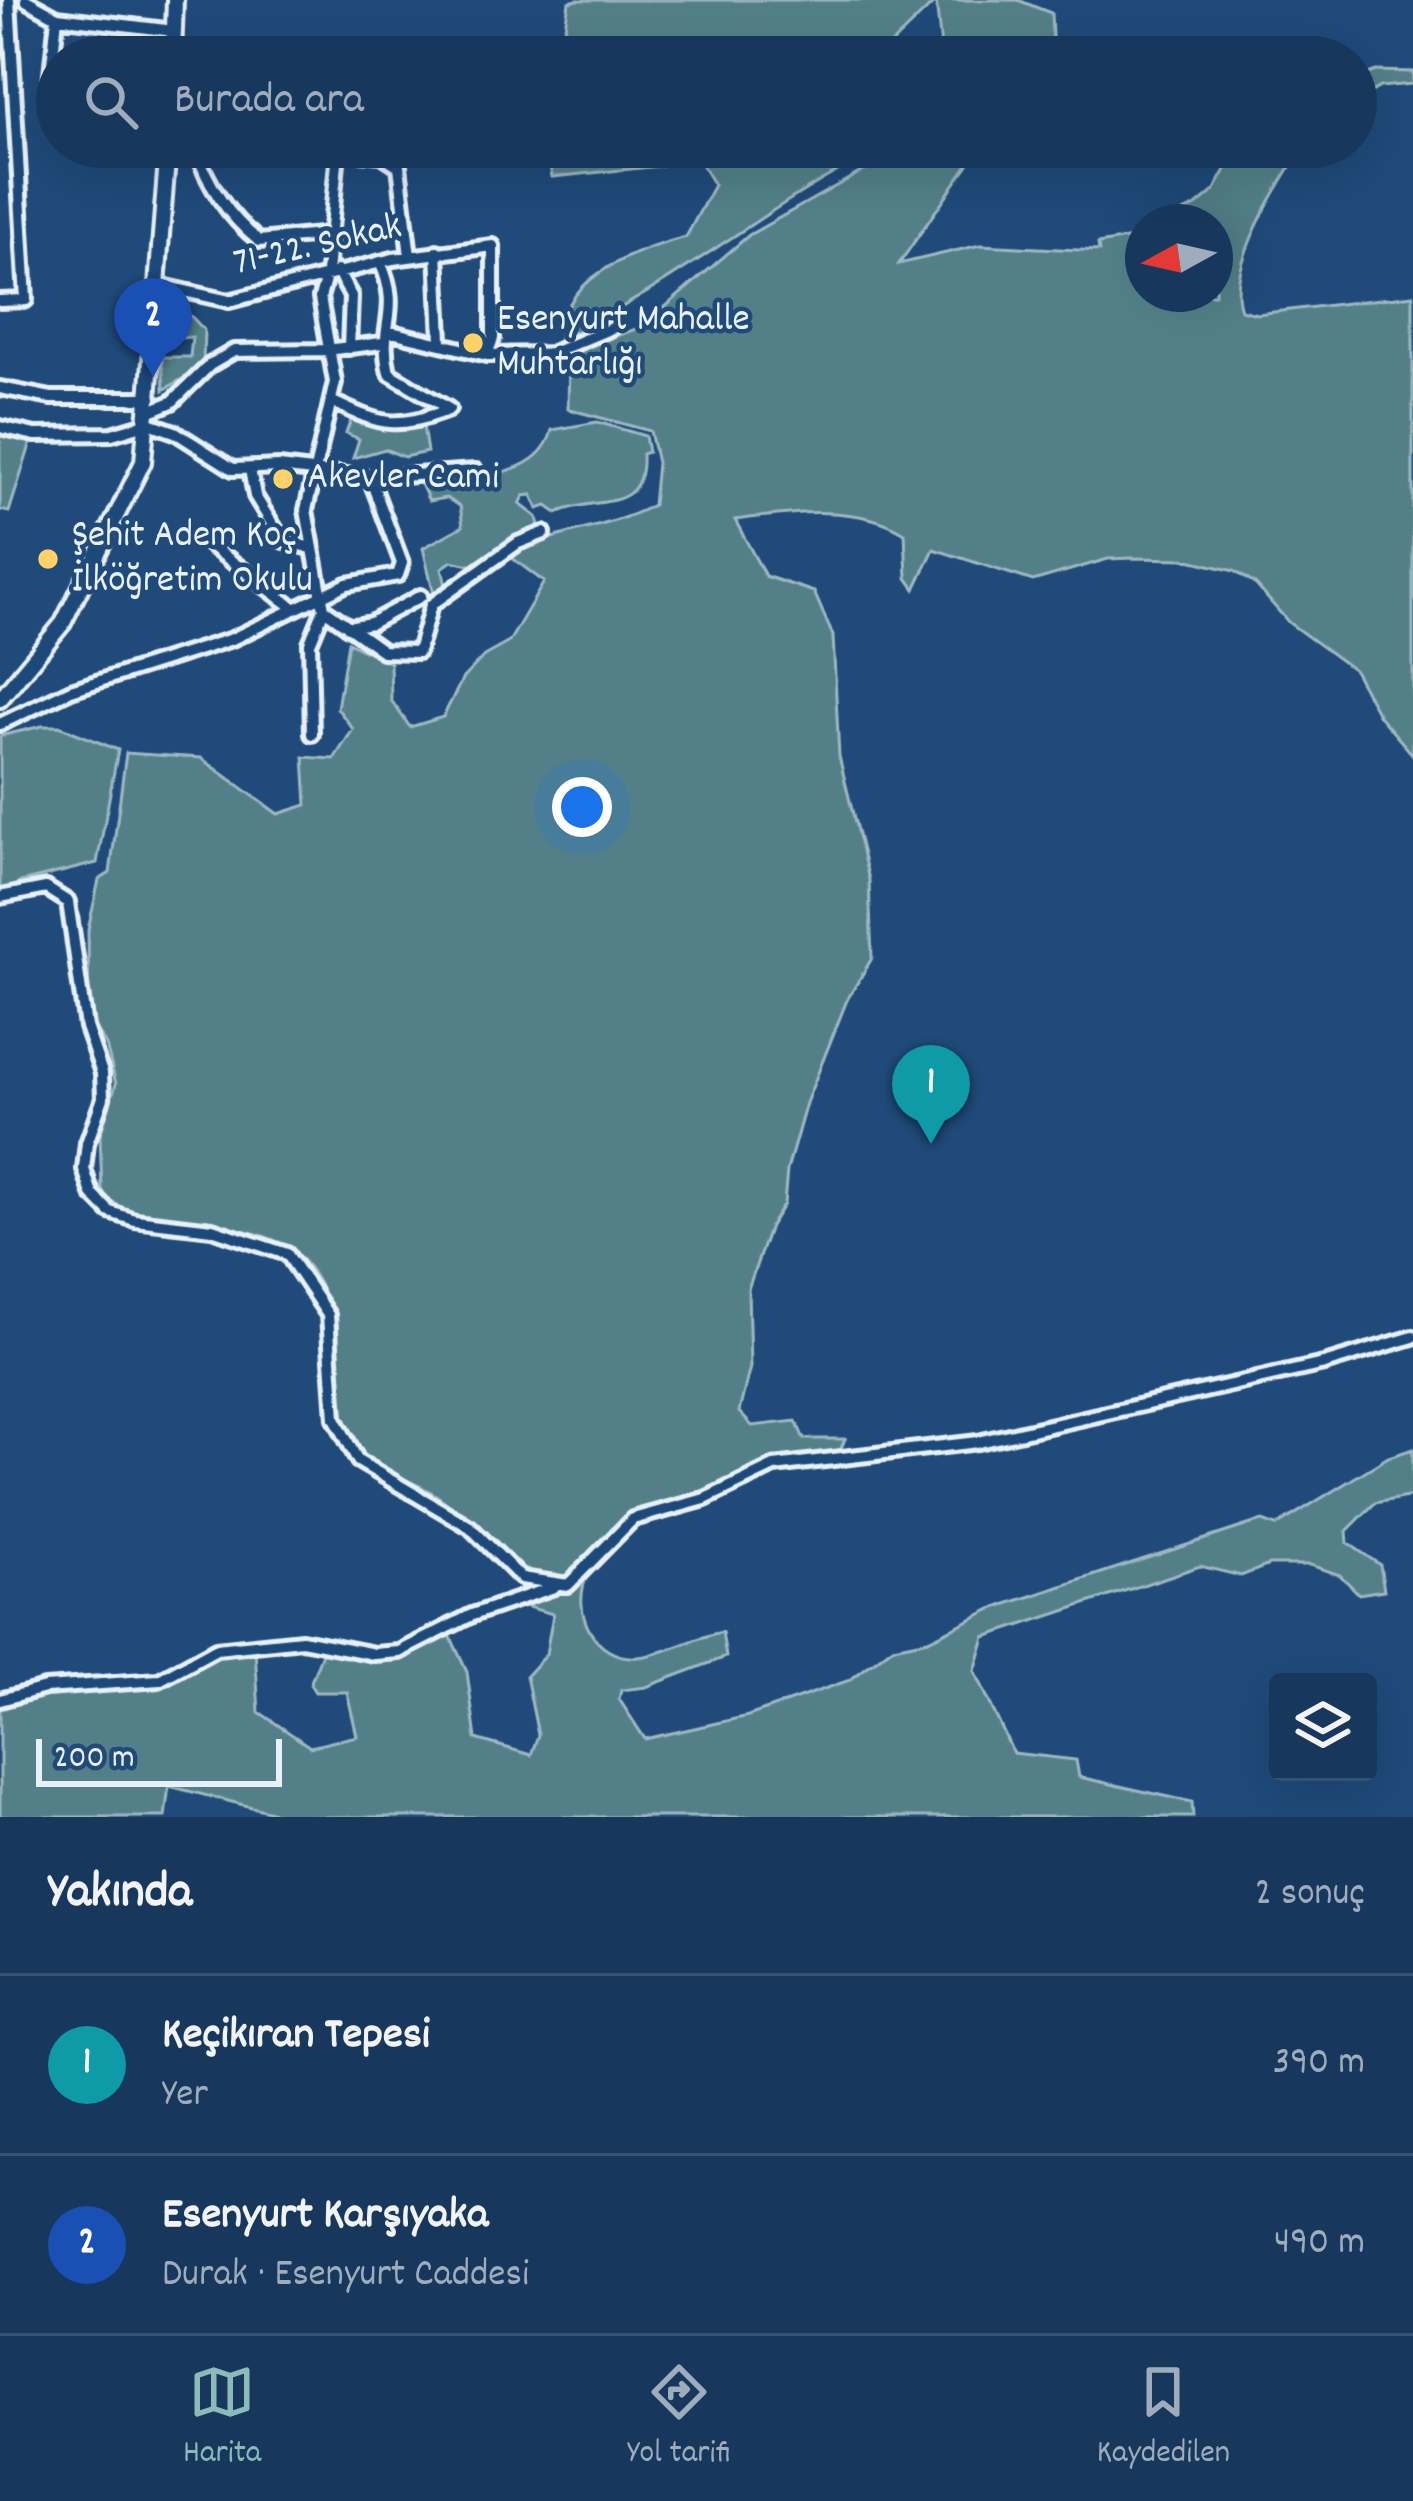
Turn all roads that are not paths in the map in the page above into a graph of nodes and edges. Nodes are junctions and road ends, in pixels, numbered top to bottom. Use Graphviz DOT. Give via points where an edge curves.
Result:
graph roads {
  1 [pos="8,0"];
  2 [pos="26,0"];
  3 [pos="175,0"];
  4 [pos="57,17"];
  5 [pos="174,31"];
  6 [pos="55,36"];
  7 [pos="174,36"];
  8 [pos="166,168"];
  9 [pos="202,168"];
  10 [pos="337,168"];
  11 [pos="399,168"];
  12 [pos="331,234"];
  13 [pos="437,251"];
  14 [pos="410,256"];
  15 [pos="380,262"];
  16 [pos="332,272"];
  17 [pos="158,285"];
  18 [pos="0,301"];
  19 [pos="612,328"];
  20 [pos="385,337"];
  21 [pos="441,340"];
  22 [pos="349,348"];
  23 [pos="326,350"];
  24 [pos="487,355"];
  25 [pos="0,388"];
  26 [pos="333,401"];
  27 [pos="150,410"];
  28 [pos="0,427"];
  29 [pos="250,469"];
  30 [pos="314,471"];
  31 [pos="476,471"];
  32 [pos="370,478"];
  33 [pos="544,533"];
  34 [pos="206,542"];
  35 [pos="310,548"];
  36 [pos="398,575"];
  37 [pos="320,596"];
  38 [pos="426,601"];
  39 [pos="294,608"];
  40 [pos="324,609"];
  41 [pos="348,627"];
  42 [pos="0,699"];
  43 [pos="0,724"];
  44 [pos="312,734"];
  45 [pos="0,897"];
  46 [pos="1413,1337"];
  47 [pos="554,1587"];
  48 [pos="0,1700"];
  1 -- 18 [label="street" via="26,300"];
  2 -- 4 [label="street"];
  3 -- 5 [label="street"];
  4 -- 5 [label="street"];
  4 -- 6 [label="street"];
  5 -- 7 [label="street"];
  8 -- 17 [label="street"];
  9 -- 12 [label="street" via="238,224 259,241"];
  10 -- 12 [label="street"];
  11 -- 14 [label="street"];
  12 -- 16 [label="street"];
  13 -- 14 [label="street, 71-22. Sokak"];
  13 -- 21 [label="street"];
  13 -- 24 [label="street, 71-22. Sokak" via="493,246"];
  14 -- 15 [label="street, 71-22. Sokak"];
  15 -- 16 [label="street, 71-22. Sokak"];
  15 -- 20 [label="street" via="394,293"];
  16 -- 17 [label="street, 71-22. Sokak" via="229,301"];
  16 -- 22 [label="street" via="352,296"];
  16 -- 23 [label="street" via="320,298"];
  17 -- 27 [label="street"];
  19 -- 24 [label="street" via="550,354"];
  20 -- 21 [label="street"];
  20 -- 22 [label="street"];
  20 -- 26 [label="street" via="389,373 449,410 388,424"];
  21 -- 24 [label="street"];
  22 -- 23 [label="street"];
  23 -- 26 [label="street"];
  23 -- 27 [label="street" via="234,351 172,402"];
  25 -- 27 [label="street"];
  26 -- 30 [label="street"];
  27 -- 28 [label="street" via="112,434"];
  27 -- 29 [label="street" via="233,469"];
  27 -- 42 [label="street" via="143,462 63,623"];
  29 -- 30 [label="street"];
  29 -- 35 [label="street" via="255,496 282,540"];
  30 -- 32 [label="street"];
  30 -- 35 [label="street"];
  31 -- 32 [label="street"];
  32 -- 36 [label="street" via="402,563"];
  33 -- 38 [label="street"];
  34 -- 39 [label="street"];
  35 -- 37 [label="street"];
  36 -- 37 [label="street"];
  36 -- 38 [label="street"];
  37 -- 39 [label="street"];
  37 -- 40 [label="street"];
  38 -- 41 [label="street"];
  38 -- 41 [label="street" via="418,652 383,651"];
  39 -- 43 [label="street" via="232,639 71,690"];
  40 -- 41 [label="street"];
  40 -- 44 [label="street" via="310,643"];
  45 -- 47 [label="street" via="46,888 68,902 86,1027 101,1072 103,1098 84,1169 92,1194 110,1212 135,1220 225,1232 286,1254 328,1315 335,1418 358,1461 470,1527 521,1578"];
  46 -- 47 [label="street" via="977,1442 774,1466 705,1499 633,1519 585,1573"];
  47 -- 48 [label="street" via="398,1652 302,1640 216,1649 159,1680 45,1688"];
}
